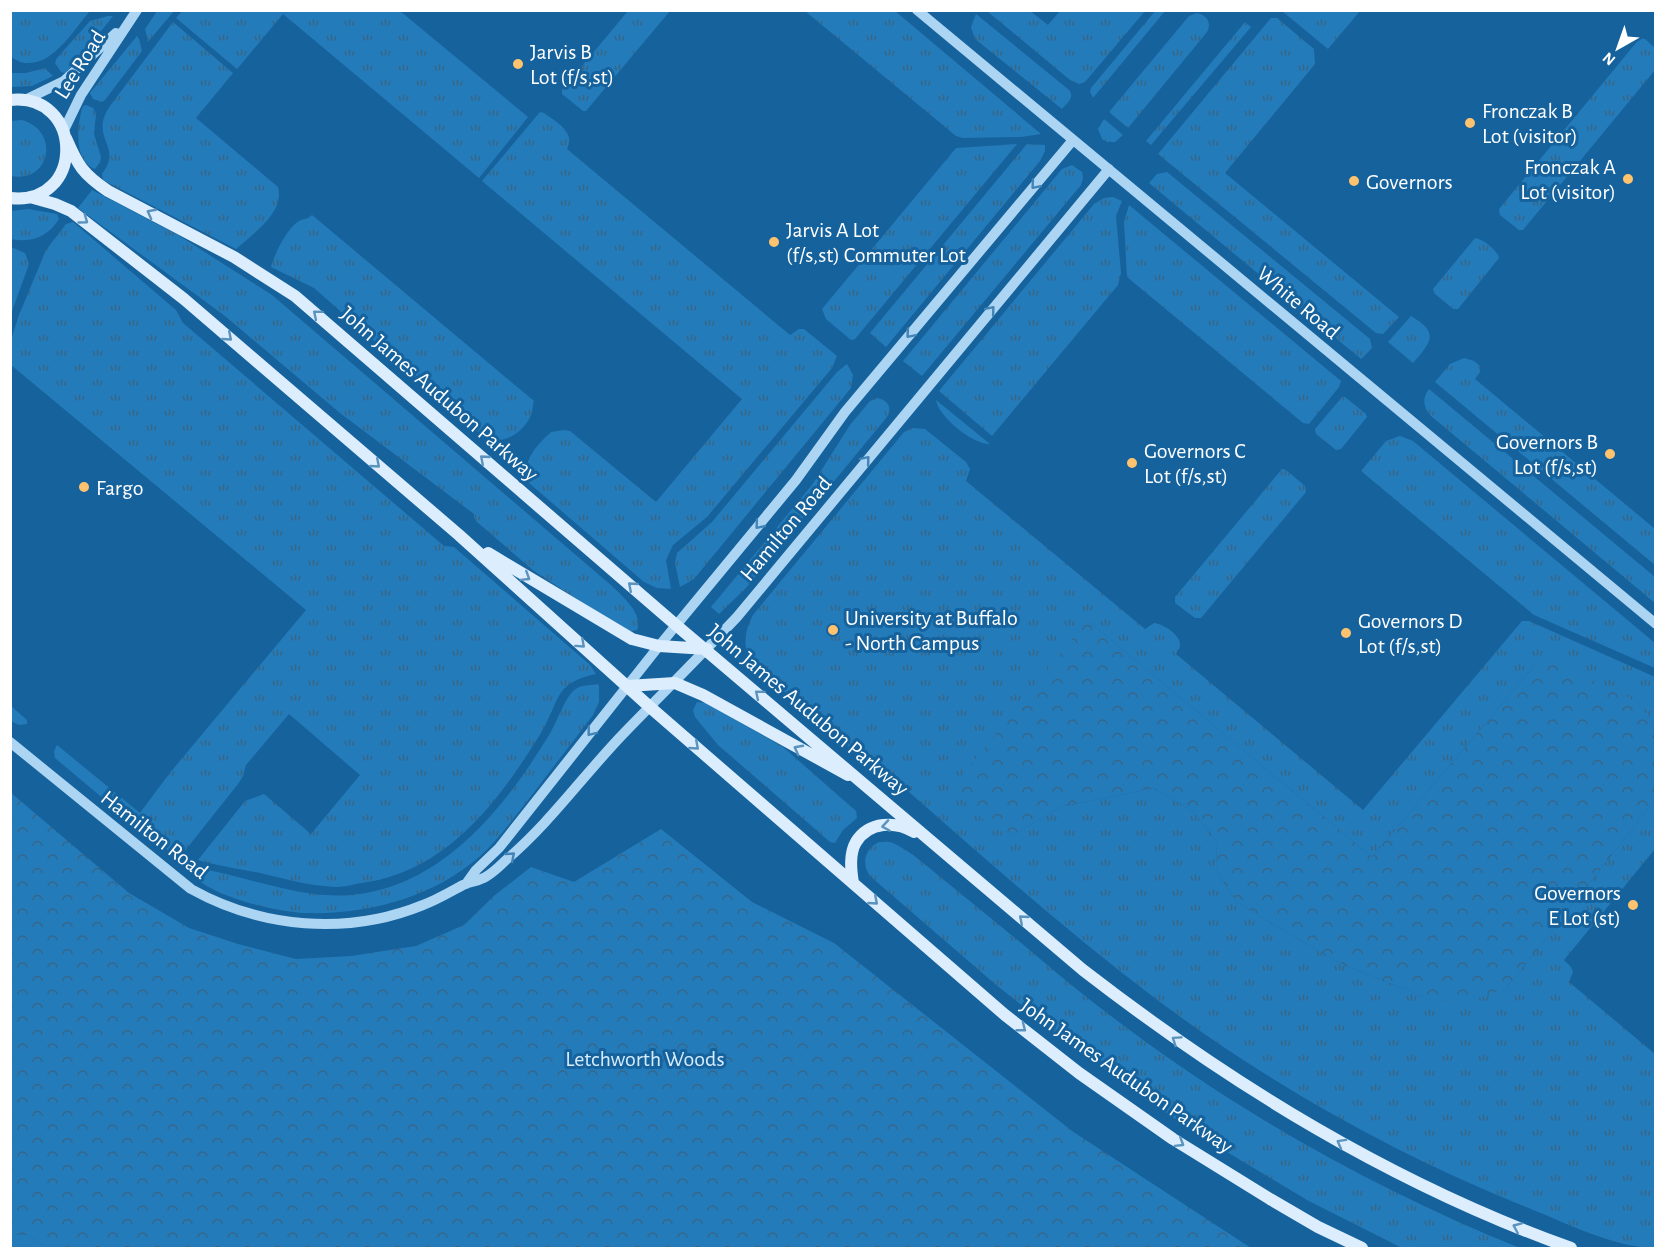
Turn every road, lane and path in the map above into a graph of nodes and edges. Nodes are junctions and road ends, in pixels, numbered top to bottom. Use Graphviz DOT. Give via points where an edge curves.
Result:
graph roads {
  1 [pos="137,10"];
  2 [pos="917,10"];
  3 [pos="130,20"];
  4 [pos="10,100"];
  5 [pos="25,100"];
  6 [pos="65,134"];
  7 [pos="1073,140"];
  8 [pos="1109,169"];
  9 [pos="30,197"];
  10 [pos="10,198"];
  11 [pos="459,535"];
  12 [pos="1656,624"];
  13 [pos="676,625"];
  14 [pos="658,646"];
  15 [pos="707,649"];
  16 [pos="675,683"];
  17 [pos="627,687"];
  18 [pos="651,708"];
  19 [pos="10,742"];
  20 [pos="868,786"];
  21 [pos="938,847"];
  22 [pos="853,883"];
  23 [pos="466,884"];
  24 [pos="1362,1248"];
  25 [pos="1571,1248"];
  1 -- 3 [label="street, Lee Road"];
  2 -- 7 [label="street, White Road"];
  3 -- 5 [label="street, Lee Road" via="64,81"];
  3 -- 6 [label="street, Lee Road" via="81,95"];
  4 -- 5 [label="main road"];
  5 -- 6 [label="main road, John James Audubon Parkway" via="48,110"];
  6 -- 9 [label="main road" via="66,164 58,179"];
  13 -- 6 [label="main road, John James Audubon Parkway, one-way" via="295,296 93,180 78,164"];
  7 -- 8 [label="street, White Road"];
  7 -- 13 [label="street, Hamilton Road, one-way" via="845,412 796,480"];
  8 -- 12 [label="street, White Road"];
  15 -- 8 [label="street, Hamilton Road, one-way"];
  9 -- 10 [label="main road"];
  9 -- 11 [label="main road, John James Audubon Parkway, one-way" via="71,211 113,243"];
  11 -- 14 [label="main road, one-way" via="632,639"];
  11 -- 17 [label="main road, John James Audubon Parkway, one-way"];
  13 -- 14 [label="street, Hamilton Road"];
  13 -- 15 [label="main road, John James Audubon Parkway"];
  14 -- 15 [label="main road"];
  14 -- 17 [label="street, Hamilton Road"];
  15 -- 16 [label="street, Hamilton Road"];
  20 -- 15 [label="main road, John James Audubon Parkway, one-way"];
  16 -- 17 [label="main road"];
  16 -- 18 [label="street, Hamilton Road"];
  20 -- 16 [label="main road, one-way"];
  17 -- 18 [label="main road, John James Audubon Parkway"];
  17 -- 23 [label="street, Hamilton Road, one-way"];
  18 -- 22 [label="main road, John James Audubon Parkway, one-way"];
  23 -- 18 [label="street, Hamilton Road, one-way" via="482,879 520,848"];
  19 -- 23 [label="street, Hamilton Road" via="174,876 210,899 249,914 306,924 357,922 422,906"];
  20 -- 21 [label="main road, John James Audubon Parkway"];
  21 -- 22 [label="main road, one-way" via="905,827 882,825 855,843"];
  25 -- 21 [label="main road, John James Audubon Parkway, one-way" via="1441,1195 1280,1109 1148,1021"];
  22 -- 24 [label="main road, John James Audubon Parkway, one-way" via="1005,1015 1079,1073 1250,1187"];
}
